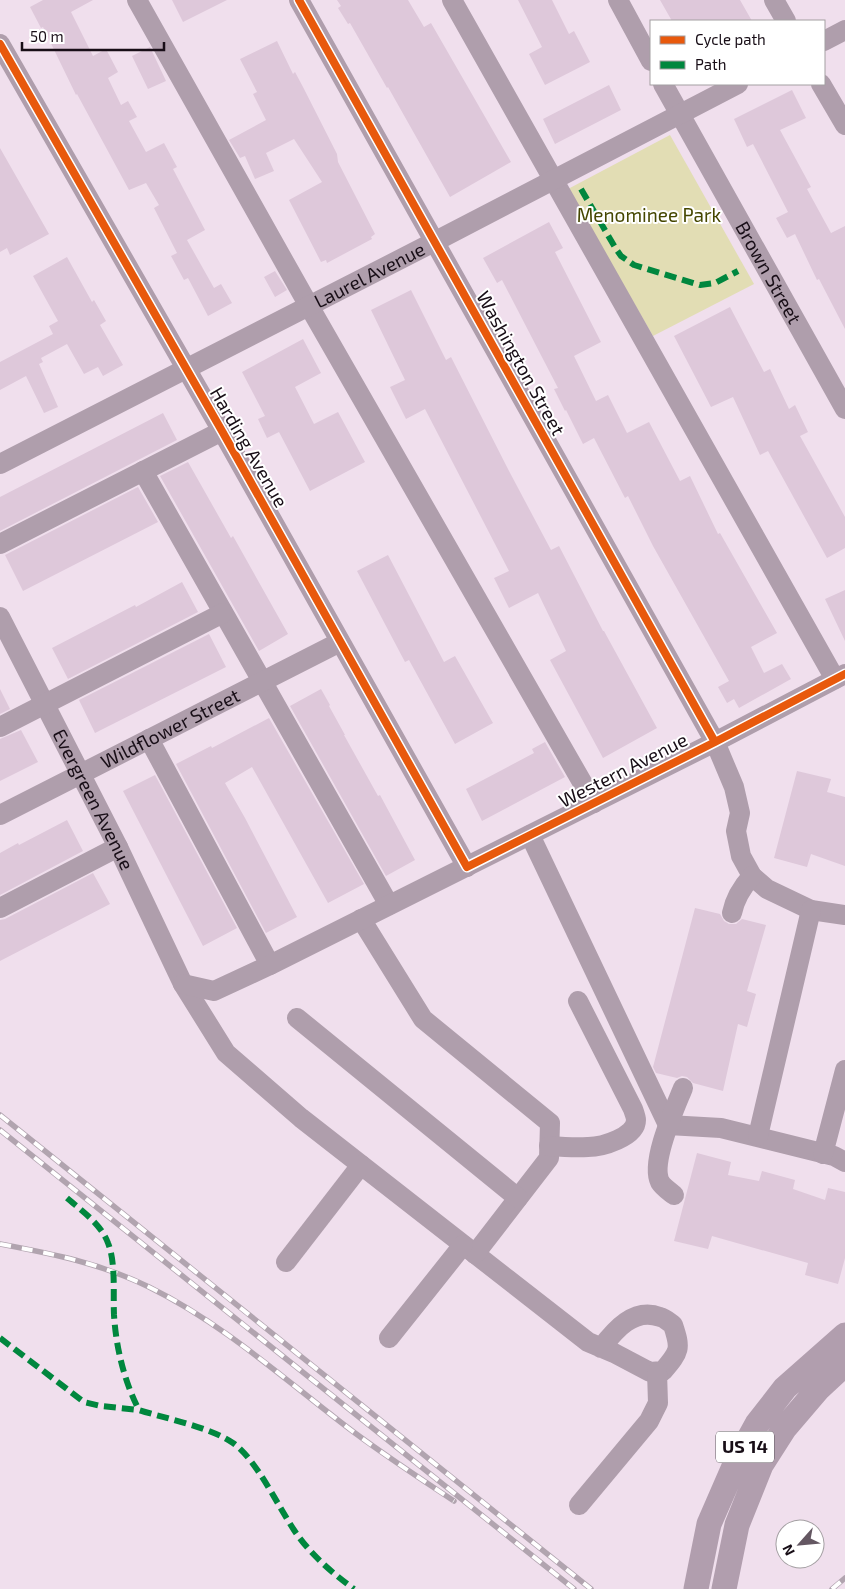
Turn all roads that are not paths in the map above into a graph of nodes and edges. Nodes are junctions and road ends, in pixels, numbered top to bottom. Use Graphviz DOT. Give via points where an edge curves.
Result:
graph roads {
  1 [pos="137,0"];
  2 [pos="299,0"];
  3 [pos="452,0"];
  4 [pos="618,0"];
  5 [pos="774,0"];
  6 [pos="785,20"];
  7 [pos="845,30"];
  8 [pos="825,40"];
  9 [pos="0,44"];
  10 [pos="650,59"];
  11 [pos="664,85"];
  12 [pos="736,85"];
  13 [pos="822,85"];
  14 [pos="679,113"];
  15 [pos="845,125"];
  16 [pos="553,180"];
  17 [pos="434,242"];
  18 [pos="309,306"];
  19 [pos="186,369"];
  20 [pos="845,409"];
  21 [pos="222,431"];
  22 [pos="0,464"];
  23 [pos="143,471"];
  24 [pos="0,544"];
  25 [pos="223,613"];
  26 [pos="0,616"];
  27 [pos="340,642"];
  28 [pos="840,676"];
  29 [pos="262,682"];
  30 [pos="45,704"];
  31 [pos="0,727"];
  32 [pos="149,740"];
  33 [pos="715,742"];
  34 [pos="81,774"];
  35 [pos="594,803"];
  36 [pos="0,815"];
  37 [pos="530,835"];
  38 [pos="118,847"];
  39 [pos="467,867"];
  40 [pos="752,876"];
  41 [pos="389,905"];
  42 [pos="0,908"];
  43 [pos="811,910"];
  44 [pos="732,913"];
  45 [pos="845,915"];
  46 [pos="361,919"];
  47 [pos="270,965"];
  48 [pos="183,984"];
  49 [pos="578,1001"];
  50 [pos="297,1018"];
  51 [pos="845,1070"];
  52 [pos="683,1088"];
  53 [pos="668,1125"];
  54 [pos="758,1136"];
  55 [pos="549,1146"];
  56 [pos="823,1154"];
  57 [pos="845,1162"];
  58 [pos="361,1165"];
  59 [pos="674,1195"];
  60 [pos="518,1198"];
  61 [pos="469,1249"];
  62 [pos="286,1262"];
  63 [pos="845,1335"];
  64 [pos="389,1338"];
  65 [pos="601,1348"];
  66 [pos="845,1364"];
  67 [pos="657,1372"];
  68 [pos="579,1505"];
  69 [pos="696,1589"];
  70 [pos="724,1589"];
  1 -- 18 [label="street"];
  2 -- 17 [label="street, Washington Street"];
  3 -- 16 [label="street"];
  4 -- 10 [label="street"];
  5 -- 6 [label="street"];
  7 -- 8 [label="street"];
  9 -- 19 [label="street, Harding Avenue"];
  11 -- 14 [label="street, Brown Street"];
  12 -- 14 [label="street, Laurel Avenue"];
  13 -- 15 [label="street"];
  14 -- 16 [label="street, Laurel Avenue"];
  14 -- 20 [label="street, Brown Street"];
  16 -- 17 [label="street, Laurel Avenue"];
  16 -- 28 [label="street"];
  17 -- 18 [label="street, Laurel Avenue"];
  17 -- 33 [label="street, Washington Street"];
  18 -- 19 [label="street, Laurel Avenue"];
  18 -- 35 [label="street"];
  19 -- 21 [label="street, Harding Avenue"];
  19 -- 22 [label="street, Laurel Avenue"];
  21 -- 23 [label="street"];
  21 -- 27 [label="street, Harding Avenue"];
  23 -- 24 [label="street"];
  23 -- 25 [label="street"];
  25 -- 29 [label="street"];
  25 -- 30 [label="street"];
  26 -- 30 [label="street, Evergreen Avenue"];
  27 -- 29 [label="street, Wildflower Street"];
  27 -- 39 [label="street, Harding Avenue"];
  28 -- 33 [label="street, Western Avenue"];
  29 -- 32 [label="street, Wildflower Street"];
  29 -- 41 [label="street"];
  30 -- 31 [label="street"];
  30 -- 34 [label="street, Evergreen Avenue"];
  32 -- 34 [label="street, Wildflower Street"];
  32 -- 47 [label="street"];
  33 -- 35 [label="street, Western Avenue"];
  33 -- 40 [label="street, Washington Street" via="734,787 740,813 736,831 741,856"];
  34 -- 36 [label="street, Wildflower Street"];
  34 -- 38 [label="street, Evergreen Avenue"];
  35 -- 37 [label="street, Western Avenue"];
  37 -- 39 [label="street, Western Avenue"];
  37 -- 53 [label="street"];
  38 -- 42 [label="street"];
  38 -- 48 [label="street, Evergreen Avenue"];
  39 -- 41 [label="street, Western Avenue"];
  40 -- 43 [label="street" via="767,889"];
  40 -- 44 [label="street" via="742,887"];
  41 -- 46 [label="street, Western Avenue"];
  43 -- 45 [label="street"];
  43 -- 54 [label="street"];
  46 -- 47 [label="street, Western Avenue"];
  46 -- 55 [label="street" via="423,1019 550,1123"];
  47 -- 48 [label="street, Western Avenue" via="214,991"];
  48 -- 58 [label="street, Evergreen Avenue" via="226,1053"];
  49 -- 55 [label="street" via="633,1109 636,1121 633,1130 603,1146"];
  50 -- 60 [label="street"];
  51 -- 56 [label="street"];
  52 -- 53 [label="street"];
  53 -- 54 [label="street" via="721,1128"];
  53 -- 59 [label="street" via="658,1156 659,1180"];
  54 -- 56 [label="street"];
  55 -- 60 [label="street" via="548,1158"];
  56 -- 57 [label="street"];
  58 -- 61 [label="street, Evergreen Avenue"];
  58 -- 62 [label="street"];
  60 -- 61 [label="street"];
  61 -- 64 [label="street"];
  61 -- 65 [label="street, Evergreen Avenue" via="588,1342"];
  63 -- 69 [label="main road, US 14" via="785,1388 757,1424 709,1524"];
  65 -- 67 [label="street" via="650,1372"];
  65 -- 67 [label="street" via="626,1322 649,1314 660,1317 673,1325 679,1344 675,1357 663,1371"];
  66 -- 70 [label="main road, US 14" via="819,1388 784,1429 761,1465 737,1524"];
  67 -- 68 [label="street" via="658,1403 649,1421"];
}
